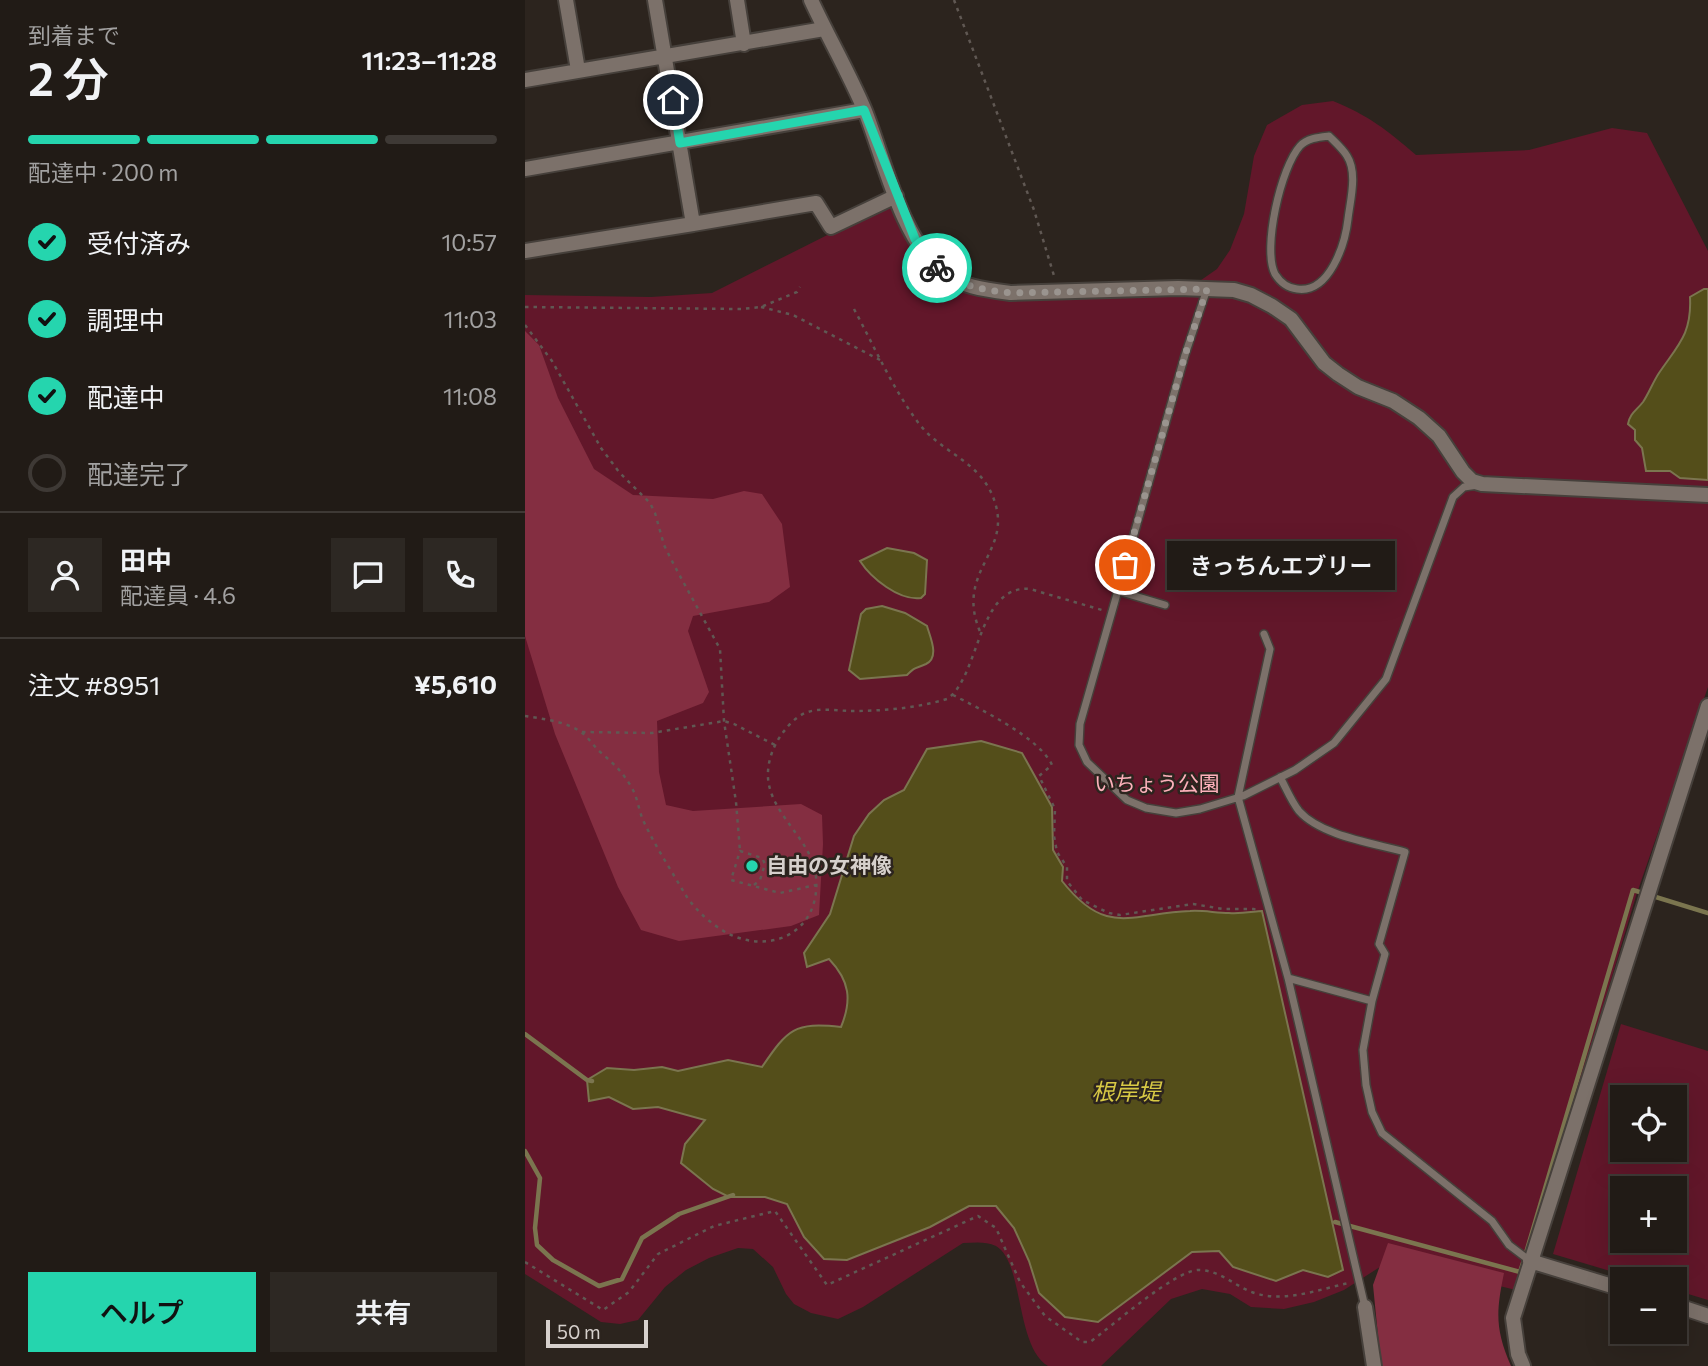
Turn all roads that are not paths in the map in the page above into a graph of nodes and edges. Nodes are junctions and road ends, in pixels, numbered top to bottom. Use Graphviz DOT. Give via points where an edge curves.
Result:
graph roads {
  1 [pos="566,0"];
  2 [pos="655,0"];
  3 [pos="737,0"];
  4 [pos="811,0"];
  5 [pos="824,29"];
  6 [pos="744,44"];
  7 [pos="666,57"];
  8 [pos="577,70"];
  9 [pos="525,80"];
  10 [pos="864,110"];
  11 [pos="680,143"];
  12 [pos="525,169"];
  13 [pos="896,196"];
  14 [pos="693,224"];
  15 [pos="525,251"];
  16 [pos="1314,288"];
  17 [pos="1207,289"];
  18 [pos="1482,484"];
  19 [pos="1708,495"];
  20 [pos="1118,591"];
  21 [pos="1165,605"];
  22 [pos="1264,634"];
  23 [pos="1708,706"];
  24 [pos="1280,777"];
  25 [pos="1238,797"];
  26 [pos="1288,978"];
  27 [pos="1372,1001"];
  28 [pos="1530,1261"];
  29 [pos="1610,1285"];
  30 [pos="1365,1307"];
  31 [pos="1687,1310"];
  32 [pos="1708,1316"];
  33 [pos="1374,1366"];
  34 [pos="1523,1366"];
  1 -- 8 [label="street"];
  2 -- 7 [label="street"];
  3 -- 6 [label="street"];
  4 -- 5 [label="street"];
  5 -- 6 [label="street"];
  5 -- 10 [label="street"];
  6 -- 7 [label="street"];
  7 -- 8 [label="street"];
  7 -- 11 [label="street"];
  8 -- 9 [label="street"];
  10 -- 11 [label="street"];
  10 -- 13 [label="street"];
  11 -- 12 [label="street"];
  11 -- 14 [label="street"];
  13 -- 14 [label="street" via="831,228 816,203"];
  13 -- 17 [label="street" via="915,239 939,270 987,290"];
  14 -- 15 [label="street"];
  16 -- 16 [label="lane" via="1286,286 1275,274 1273,219 1287,167 1300,145 1329,136 1349,158 1353,176 1347,226 1331,273"];
  17 -- 18 [label="street" via="1234,290 1291,319 1324,363 1358,387 1419,418 1439,436 1472,481"];
  17 -- 20 [label="lane"];
  18 -- 19 [label="street"];
  18 -- 24 [label="lane" via="1464,488 1453,497 1386,680 1334,743"];
  20 -- 21 [label="lane"];
  20 -- 25 [label="lane" via="1080,724 1079,745 1087,762 1127,800 1146,808 1176,813"];
  22 -- 25 [label="lane" via="1270,649"];
  23 -- 28 [label="street"];
  24 -- 25 [label="lane"];
  24 -- 27 [label="lane" via="1310,821 1405,852 1379,944 1385,954"];
  25 -- 26 [label="lane"];
  26 -- 27 [label="lane"];
  26 -- 30 [label="lane"];
  27 -- 28 [label="lane" via="1363,1050 1369,1098 1382,1133 1492,1221 1509,1245"];
  28 -- 29 [label="street"];
  28 -- 34 [label="street" via="1513,1318"];
  30 -- 33 [label="street"];
  31 -- 32 [label="street"];
}
